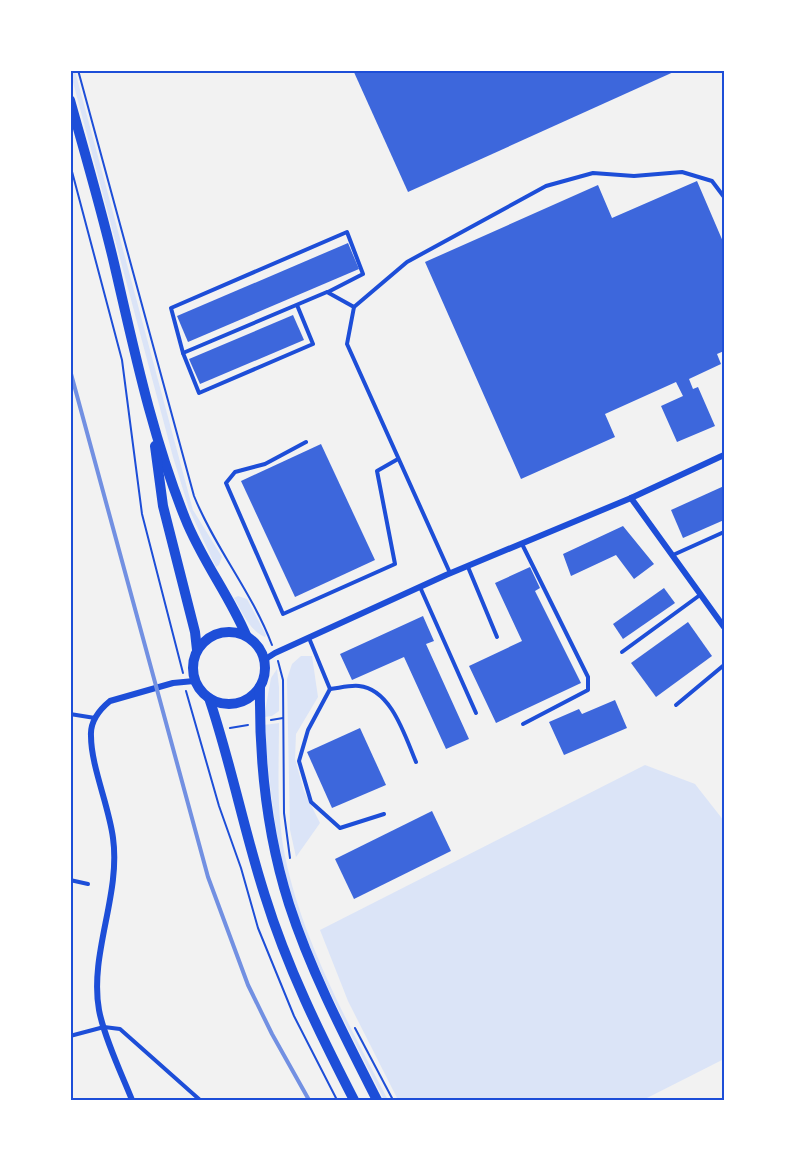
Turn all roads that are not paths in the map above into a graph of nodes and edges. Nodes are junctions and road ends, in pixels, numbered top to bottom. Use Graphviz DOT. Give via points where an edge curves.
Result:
graph roads {
  1 [pos="70,100"];
  2 [pos="724,197"];
  3 [pos="327,292"];
  4 [pos="297,305"];
  5 [pos="354,307"];
  6 [pos="183,353"];
  7 [pos="152,422"];
  8 [pos="306,442"];
  9 [pos="724,455"];
  10 [pos="398,459"];
  11 [pos="631,498"];
  12 [pos="724,532"];
  13 [pos="522,543"];
  14 [pos="673,556"];
  15 [pos="468,566"];
  16 [pos="450,573"];
  17 [pos="420,587"];
  18 [pos="700,594"];
  19 [pos="724,627"];
  20 [pos="246,636"];
  21 [pos="497,637"];
  22 [pos="309,638"];
  23 [pos="198,650"];
  24 [pos="622,652"];
  25 [pos="264,660"];
  26 [pos="724,665"];
  27 [pos="189,681"];
  28 [pos="260,687"];
  29 [pos="330,689"];
  30 [pos="209,698"];
  31 [pos="676,705"];
  32 [pos="476,713"];
  33 [pos="70,714"];
  34 [pos="95,718"];
  35 [pos="523,724"];
  36 [pos="416,762"];
  37 [pos="384,814"];
  38 [pos="70,880"];
  39 [pos="88,884"];
  40 [pos="104,1026"];
  41 [pos="70,1036"];
  42 [pos="132,1101"];
  43 [pos="200,1101"];
  44 [pos="354,1101"];
  45 [pos="377,1101"];
  1 -- 7 [label="main road"];
  2 -- 5 [label="lane" via="711,181 682,172 634,176 593,173 546,186 407,262"];
  3 -- 4 [label="lane"];
  3 -- 5 [label="lane"];
  3 -- 6 [label="lane" via="363,274 347,232 171,308"];
  4 -- 6 [label="lane"];
  4 -- 6 [label="lane" via="313,344 199,393"];
  5 -- 10 [label="lane" via="347,344"];
  7 -- 20 [label="main road" via="185,519"];
  7 -- 23 [label="main road" via="163,506"];
  8 -- 10 [label="lane" via="265,464 235,471 226,483 283,614 395,564 377,471"];
  9 -- 11 [label="street"];
  10 -- 16 [label="lane"];
  11 -- 13 [label="street"];
  11 -- 14 [label="street"];
  12 -- 14 [label="lane"];
  13 -- 15 [label="street"];
  13 -- 35 [label="lane" via="588,677 588,690"];
  14 -- 18 [label="street"];
  15 -- 16 [label="street"];
  15 -- 21 [label="lane"];
  16 -- 17 [label="street"];
  17 -- 22 [label="street"];
  17 -- 32 [label="lane"];
  18 -- 19 [label="street"];
  18 -- 24 [label="lane"];
  20 -- 23 [label="main road" via="218,633"];
  20 -- 25 [label="main road" via="258,646"];
  22 -- 25 [label="street"];
  22 -- 29 [label="lane"];
  23 -- 27 [label="main road"];
  25 -- 28 [label="main road"];
  26 -- 31 [label="lane"];
  27 -- 30 [label="main road"];
  27 -- 34 [label="street" via="110,701"];
  28 -- 30 [label="main road" via="240,703 221,704"];
  28 -- 45 [label="main road" via="269,822 289,904 323,991"];
  29 -- 36 [label="lane" via="358,686 380,693 399,722"];
  29 -- 37 [label="lane" via="308,730 299,761 311,802 340,828"];
  30 -- 44 [label="main road" via="288,963"];
  33 -- 34 [label="lane"];
  34 -- 40 [label="street" via="90,734 114,857 97,987"];
  38 -- 39 [label="lane"];
  40 -- 41 [label="lane"];
  40 -- 42 [label="street"];
  40 -- 43 [label="lane" via="120,1029"];
}
